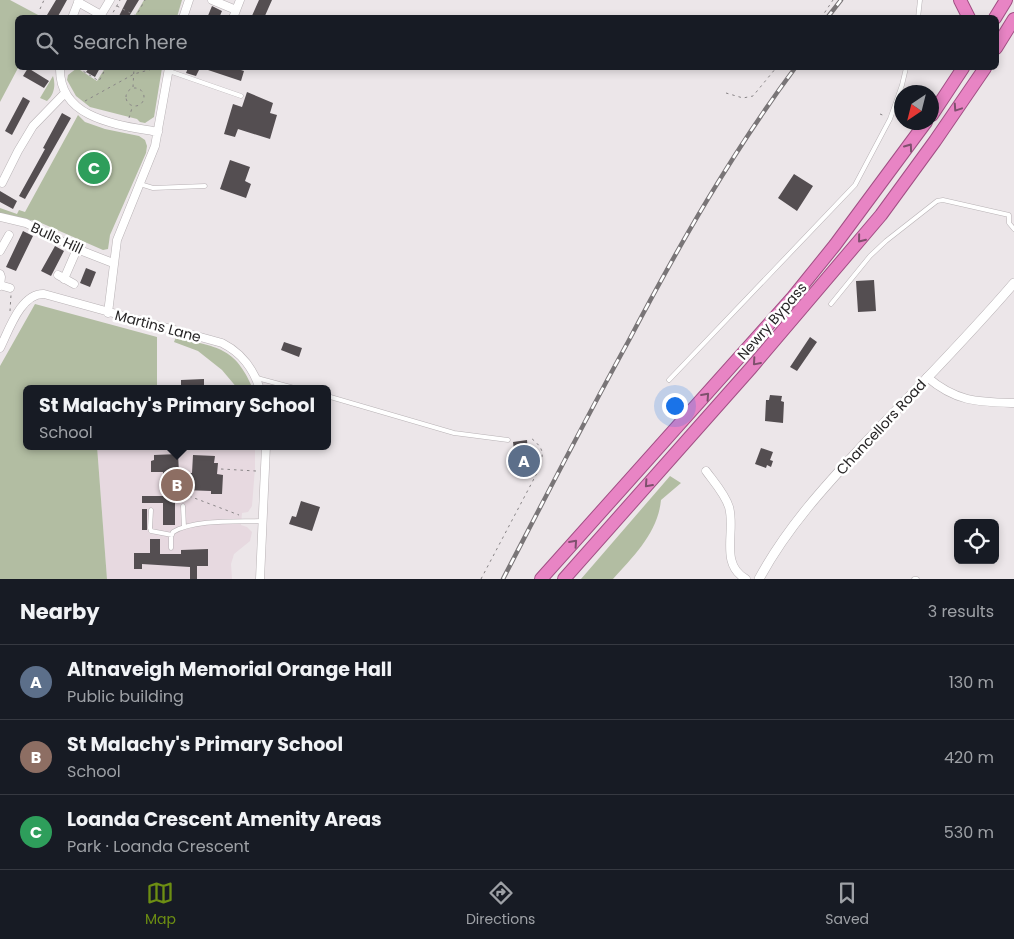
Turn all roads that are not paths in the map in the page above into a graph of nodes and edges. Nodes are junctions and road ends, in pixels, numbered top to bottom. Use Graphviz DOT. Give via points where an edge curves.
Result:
graph roads {
  1 [pos="110,0"];
  2 [pos="189,0"];
  3 [pos="212,0"];
  4 [pos="240,0"];
  5 [pos="920,0"];
  6 [pos="960,0"];
  7 [pos="1006,0"];
  8 [pos="79,1"];
  9 [pos="235,14"];
  10 [pos="73,15"];
  11 [pos="185,15"];
  12 [pos="918,15"];
  13 [pos="968,15"];
  14 [pos="997,15"];
  15 [pos="1014,19"];
  16 [pos="999,43"];
  17 [pos="60,70"];
  18 [pos="169,70"];
  19 [pos="172,70"];
  20 [pos="905,70"];
  21 [pos="962,70"];
  22 [pos="984,70"];
  23 [pos="65,93"];
  24 [pos="241,96"];
  25 [pos="939,104"];
  26 [pos="920,130"];
  27 [pos="158,132"];
  28 [pos="2,183"];
  29 [pos="139,183"];
  30 [pos="205,186"];
  31 [pos="0,217"];
  32 [pos="1014,229"];
  33 [pos="9,235"];
  34 [pos="2,241"];
  35 [pos="77,249"];
  36 [pos="0,252"];
  37 [pos="113,262"];
  38 [pos="0,274"];
  39 [pos="1014,283"];
  40 [pos="74,284"];
  41 [pos="0,286"];
  42 [pos="10,288"];
  43 [pos="831,304"];
  44 [pos="108,313"];
  45 [pos="0,348"];
  46 [pos="927,377"];
  47 [pos="256,378"];
  48 [pos="669,380"];
  49 [pos="259,385"];
  50 [pos="283,385"];
  51 [pos="331,397"];
  52 [pos="1014,403"];
  53 [pos="508,440"];
  54 [pos="266,450"];
  55 [pos="706,471"];
  56 [pos="183,506"];
  57 [pos="151,510"];
  58 [pos="262,521"];
  59 [pos="184,527"];
  60 [pos="172,535"];
  61 [pos="171,548"];
  62 [pos="260,579"];
  63 [pos="541,579"];
  64 [pos="564,579"];
  65 [pos="746,579"];
  66 [pos="759,579"];
  1 -- 8 [label="street" via="101,15"];
  2 -- 11 [label="street"];
  3 -- 9 [label="street"];
  4 -- 9 [label="street"];
  5 -- 12 [label="lane"];
  6 -- 13 [label="highway"];
  7 -- 14 [label="highway"];
  8 -- 10 [label="street"];
  15 -- 16 [label="highway"];
  17 -- 23 [label="street"];
  18 -- 27 [label="street, Martins Lane"];
  19 -- 24 [label="lane"];
  20 -- 48 [label="lane" via="890,119 855,185"];
  21 -- 25 [label="highway"];
  22 -- 64 [label="highway, Newry Bypass, one-way" via="935,141 841,264"];
  23 -- 27 [label="street" via="94,117 111,124"];
  23 -- 28 [label="street" via="33,126"];
  63 -- 26 [label="highway, Newry Bypass, one-way" via="793,296"];
  27 -- 29 [label="street, Martins Lane" via="150,161"];
  29 -- 30 [label="lane" via="153,188"];
  29 -- 37 [label="street, Martins Lane" via="116,240"];
  31 -- 35 [label="street, Bulls Hill" via="26,223"];
  32 -- 43 [label="lane" via="1008,215 937,201 870,256"];
  33 -- 34 [label="street"];
  34 -- 36 [label="street"];
  35 -- 37 [label="street, Bulls Hill"];
  35 -- 40 [label="street" via="61,277"];
  37 -- 44 [label="street, Martins Lane"];
  38 -- 41 [label="street"];
  39 -- 46 [label="street, Chancellors Road"];
  41 -- 42 [label="street"];
  44 -- 45 [label="street" via="36,294 25,301"];
  44 -- 47 [label="street, Martins Lane" via="222,343 243,357"];
  46 -- 52 [label="street" via="944,391 972,401"];
  46 -- 66 [label="street, Chancellors Road" via="807,507 777,547"];
  47 -- 49 [label="street, Martins Lane"];
  47 -- 50 [label="lane"];
  51 -- 53 [label="lane" via="454,432"];
  54 -- 58 [label="street"];
  55 -- 65 [label="street" via="729,508 730,559 736,572"];
  56 -- 59 [label="lane"];
  57 -- 60 [label="lane" via="151,531"];
  58 -- 59 [label="lane" via="235,520"];
  58 -- 62 [label="street"];
  59 -- 60 [label="lane"];
  60 -- 61 [label="lane"];
}
